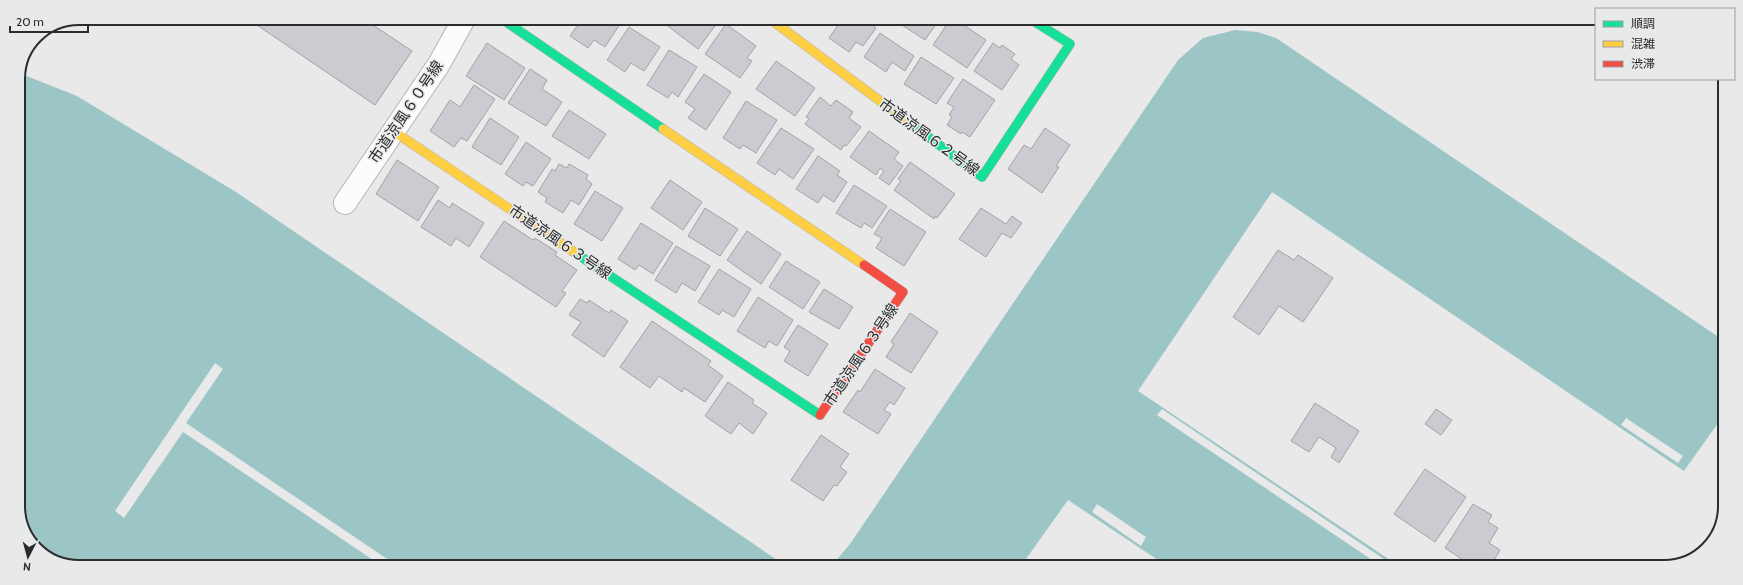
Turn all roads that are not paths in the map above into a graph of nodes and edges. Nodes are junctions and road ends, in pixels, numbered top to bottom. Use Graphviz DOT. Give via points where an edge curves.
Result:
graph roads {
  1 [pos="461,25"];
  2 [pos="511,25"];
  3 [pos="778,25"];
  4 [pos="1040,25"];
  5 [pos="393,132"];
  6 [pos="345,203"];
  1 -- 5 [label="street, 市道涼風６０号線" via="439,64"];
  2 -- 5 [label="street, 市道涼風６３号線" via="903,292 820,415"];
  3 -- 4 [label="street, 市道涼風６２号線" via="982,177 1070,44"];
  5 -- 6 [label="street, 市道涼風６０号線"];
}
